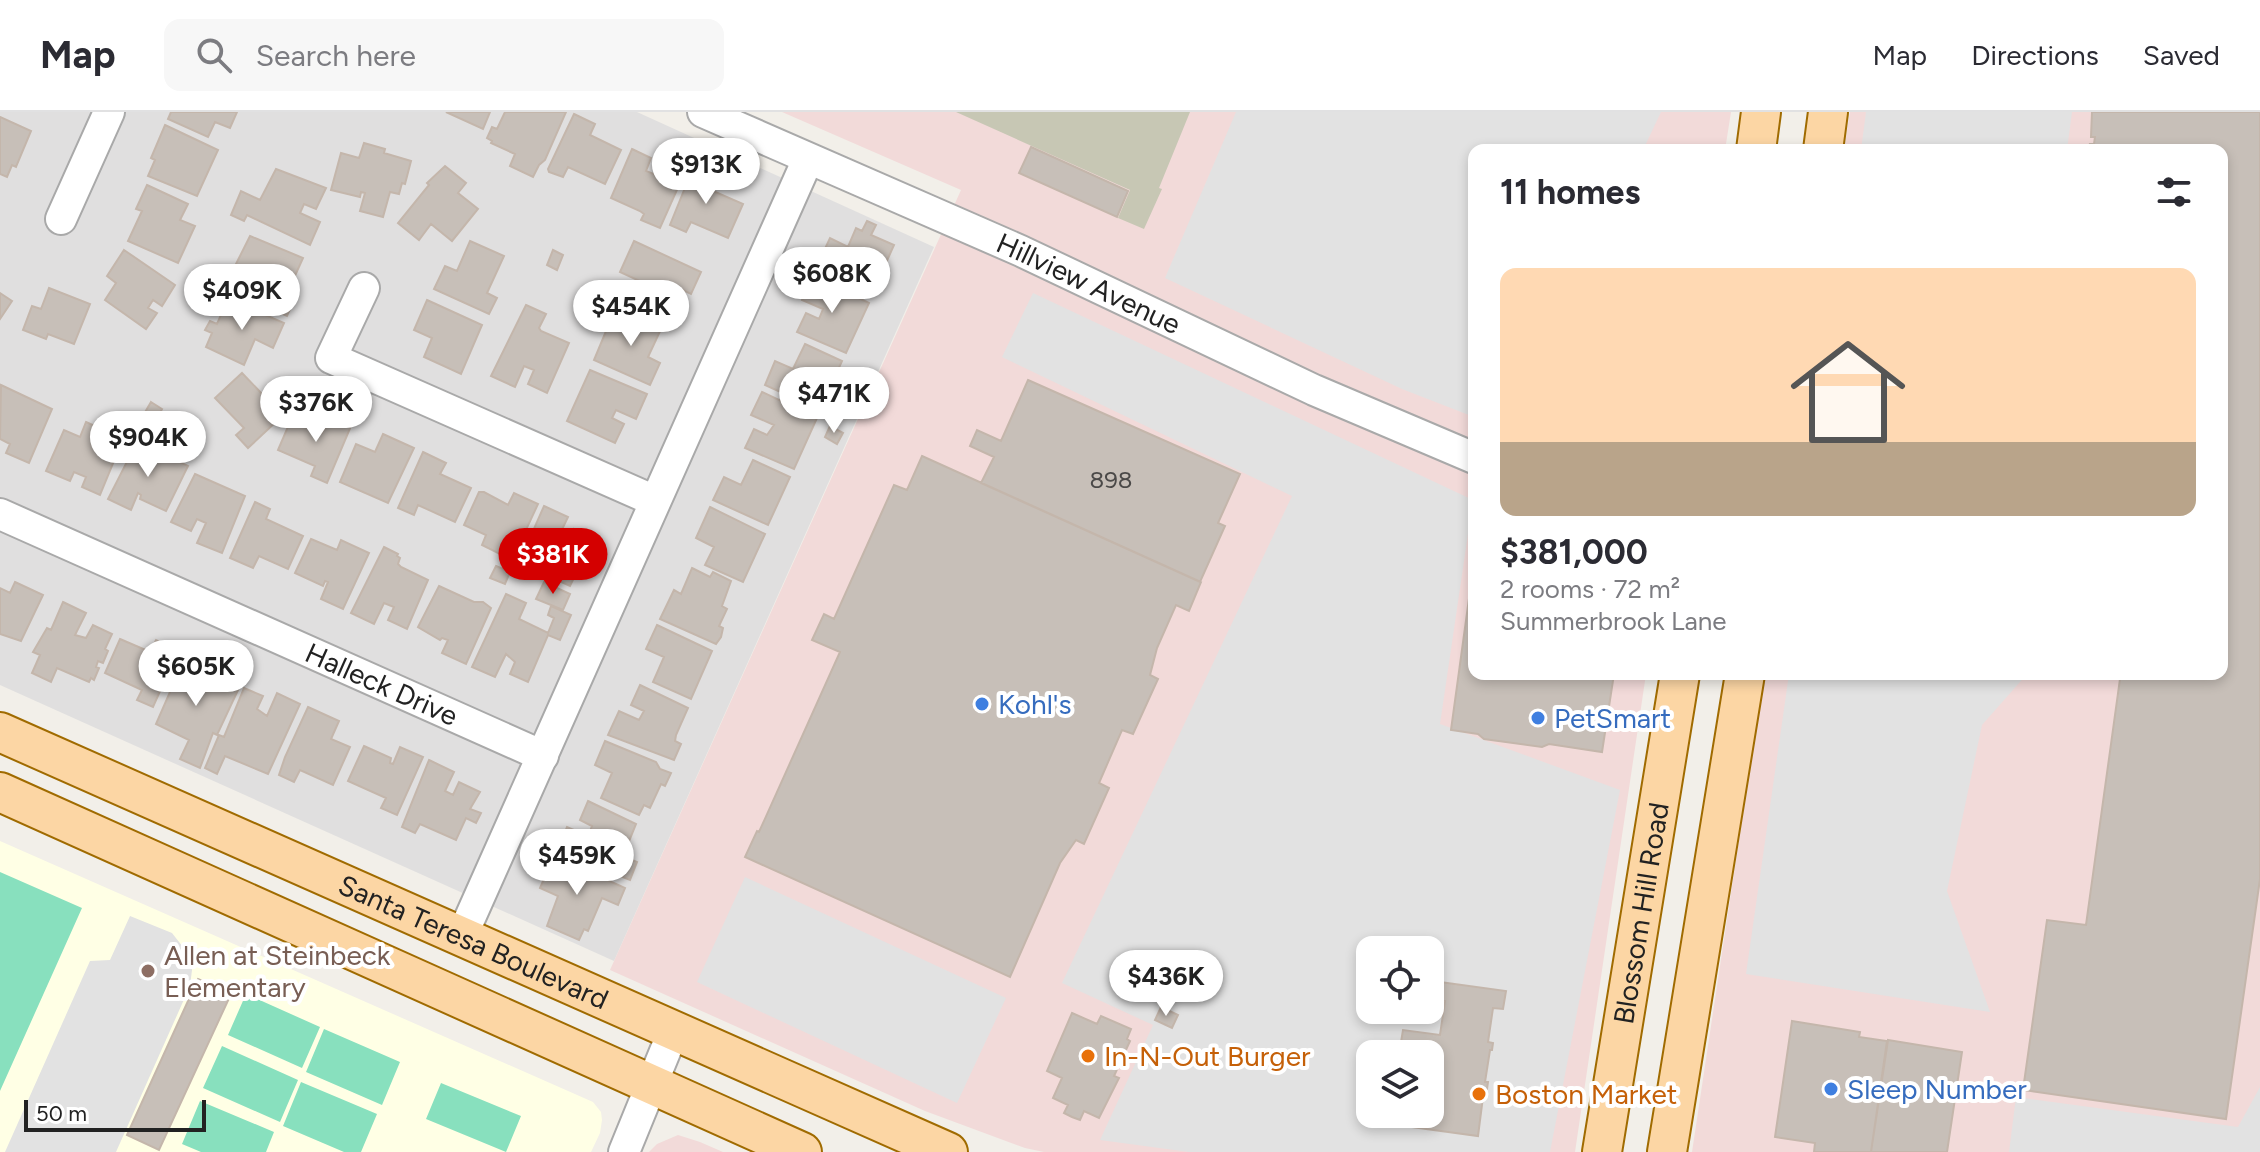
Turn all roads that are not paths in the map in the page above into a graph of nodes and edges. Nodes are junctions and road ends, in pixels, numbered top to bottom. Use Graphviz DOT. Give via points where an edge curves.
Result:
graph roads {
  1 [pos="109,112"];
  2 [pos="703,112"];
  3 [pos="1761,112"];
  4 [pos="1828,112"];
  5 [pos="1757,144"];
  6 [pos="1824,144"];
  7 [pos="808,159"];
  8 [pos="61,219"];
  9 [pos="364,288"];
  10 [pos="1468,455"];
  11 [pos="655,501"];
  12 [pos="0,514"];
  13 [pos="1679,680"];
  14 [pos="1744,680"];
  15 [pos="0,732"];
  16 [pos="543,756"];
  17 [pos="0,792"];
  18 [pos="461,938"];
  19 [pos="673,1032"];
  20 [pos="652,1085"];
  21 [pos="1601,1146"];
  22 [pos="1669,1150"];
  23 [pos="624,1152"];
  24 [pos="802,1152"];
  25 [pos="948,1152"];
  1 -- 8 [label="street"];
  2 -- 7 [label="street, Hillview Avenue"];
  3 -- 5 [label="main road"];
  4 -- 6 [label="main road"];
  7 -- 10 [label="street, Hillview Avenue"];
  7 -- 11 [label="street"];
  9 -- 11 [label="street" via="331,358"];
  11 -- 16 [label="street"];
  12 -- 16 [label="street, Halleck Drive"];
  13 -- 21 [label="main road, Blossom Hill Road"];
  14 -- 22 [label="main road"];
  15 -- 18 [label="main road, Santa Teresa Boulevard"];
  16 -- 18 [label="street"];
  17 -- 20 [label="main road, Santa Teresa Boulevard"];
  18 -- 19 [label="main road, Santa Teresa Boulevard"];
  19 -- 20 [label="street"];
  19 -- 25 [label="main road, Santa Teresa Boulevard"];
  20 -- 23 [label="street"];
  20 -- 24 [label="main road, Santa Teresa Boulevard"];
}
